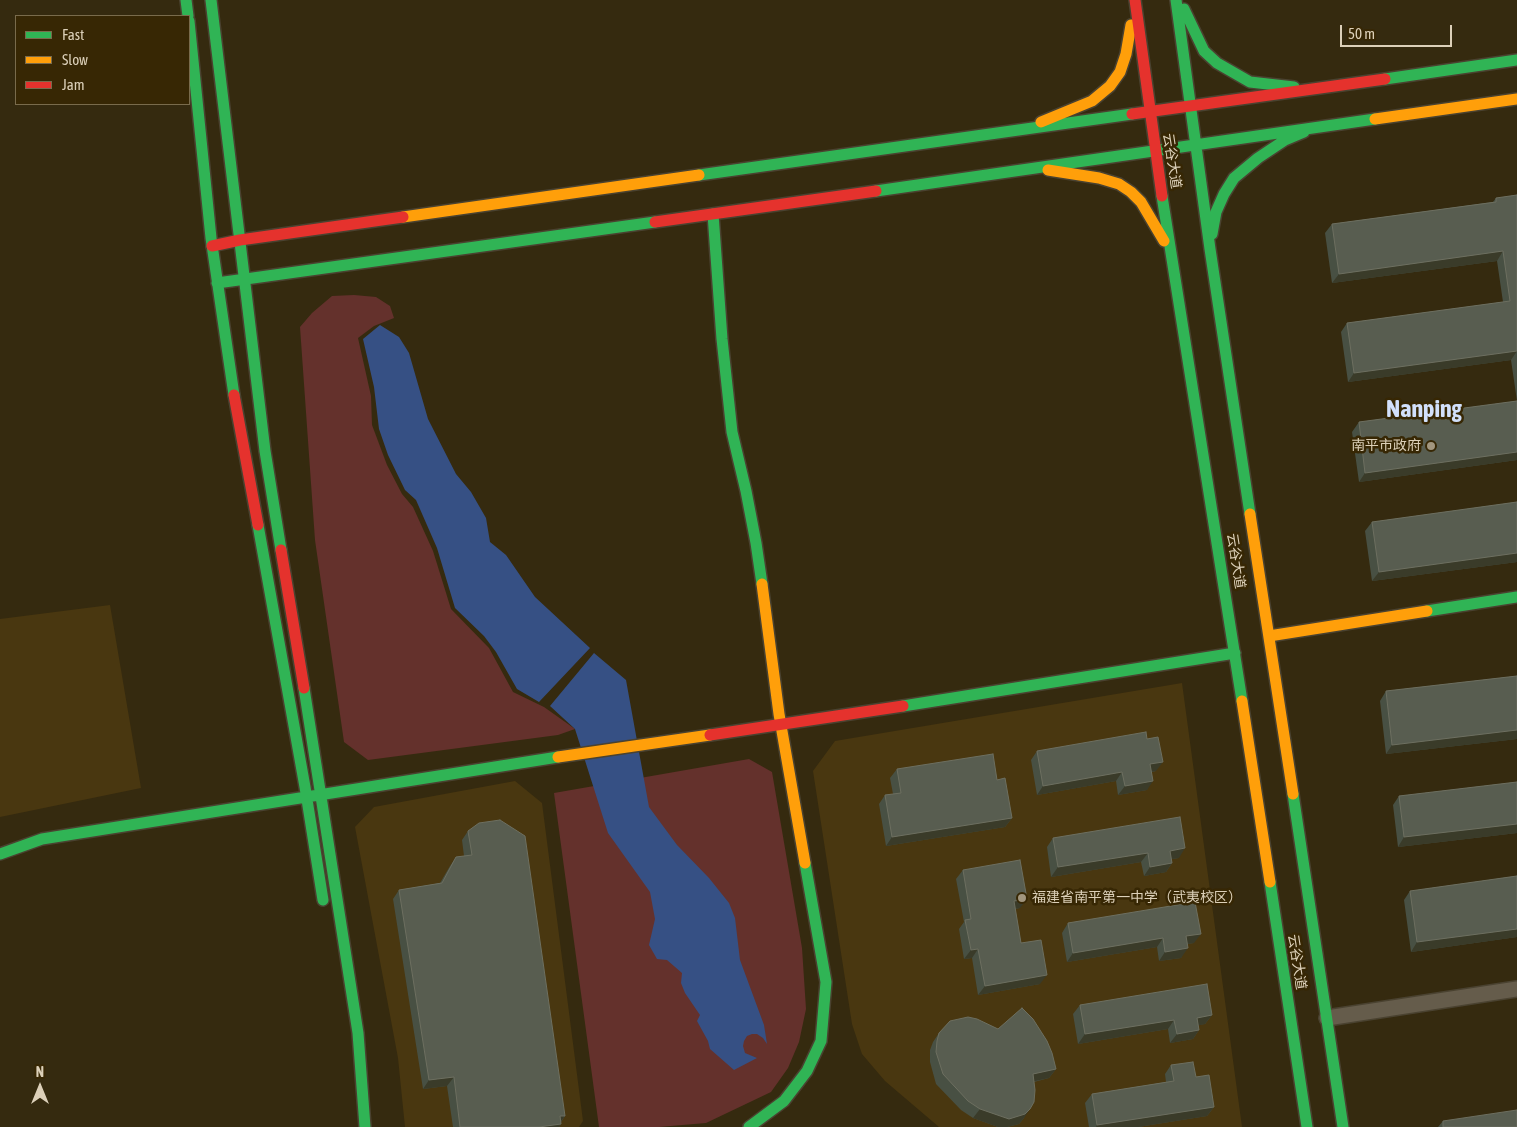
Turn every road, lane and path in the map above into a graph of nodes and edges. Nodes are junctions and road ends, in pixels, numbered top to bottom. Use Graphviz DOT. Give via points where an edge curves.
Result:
graph roads {
  1 [pos="186,0"];
  2 [pos="211,0"];
  3 [pos="1134,0"];
  4 [pos="1178,0"];
  5 [pos="188,15"];
  6 [pos="190,31"];
  7 [pos="1517,60"];
  8 [pos="1312,89"];
  9 [pos="1517,99"];
  10 [pos="1190,106"];
  11 [pos="1150,112"];
  12 [pos="1313,129"];
  13 [pos="1011,131"];
  14 [pos="1196,146"];
  15 [pos="1155,151"];
  16 [pos="1030,168"];
  17 [pos="713,214"];
  18 [pos="240,240"];
  19 [pos="212,246"];
  20 [pos="1210,249"];
  21 [pos="1172,256"];
  22 [pos="244,278"];
  23 [pos="217,283"];
  24 [pos="1517,597"];
  25 [pos="1517,608"];
  26 [pos="1429,622"];
  27 [pos="1269,636"];
  28 [pos="1234,648"];
  29 [pos="780,720"];
  30 [pos="320,790"];
  31 [pos="306,792"];
  32 [pos="178,806"];
  33 [pos="0,854"];
  34 [pos="325,915"];
  35 [pos="1517,989"];
  36 [pos="1327,1018"];
  37 [pos="365,1127"];
  38 [pos="749,1127"];
  39 [pos="1307,1127"];
  40 [pos="1343,1127"];
  1 -- 5 [label="main road"];
  2 -- 18 [label="main road"];
  3 -- 11 [label="main road, 云谷大道"];
  3 -- 13 [label="main road" via="1126,54 1120,72 1110,86 1092,101"];
  4 -- 8 [label="main road" via="1204,51 1232,73 1250,82"];
  4 -- 10 [label="main road, 云谷大道"];
  6 -- 19 [label="main road"];
  7 -- 8 [label="main road"];
  8 -- 10 [label="main road"];
  9 -- 12 [label="main road"];
  10 -- 11 [label="main road"];
  10 -- 14 [label="main road, 云谷大道"];
  11 -- 13 [label="main road"];
  11 -- 15 [label="main road, 云谷大道"];
  12 -- 14 [label="main road"];
  12 -- 20 [label="main road" via="1285,140 1234,178 1216,212"];
  13 -- 18 [label="main road"];
  14 -- 15 [label="main road"];
  14 -- 20 [label="main road, 云谷大道"];
  15 -- 16 [label="main road"];
  15 -- 21 [label="main road, 云谷大道"];
  16 -- 17 [label="main road"];
  16 -- 21 [label="main road" via="1092,176 1119,184 1141,202"];
  17 -- 22 [label="main road"];
  17 -- 29 [label="main road" via="732,432 756,543"];
  18 -- 19 [label="main road"];
  18 -- 22 [label="main road"];
  19 -- 23 [label="main road"];
  20 -- 27 [label="main road, 云谷大道"];
  21 -- 28 [label="main road, 云谷大道"];
  22 -- 23 [label="main road"];
  22 -- 30 [label="main road" via="265,451"];
  23 -- 31 [label="main road" via="234,402"];
  24 -- 27 [label="main road"];
  25 -- 26 [label="main road"];
  27 -- 36 [label="main road, 云谷大道" via="1276,647"];
  28 -- 29 [label="main road"];
  28 -- 39 [label="main road, 云谷大道"];
  29 -- 30 [label="main road"];
  29 -- 38 [label="main road" via="826,982 821,1041 807,1071 784,1101"];
  30 -- 31 [label="main road"];
  30 -- 37 [label="main road" via="358,1033"];
  31 -- 32 [label="main road"];
  31 -- 33 [label="main road" via="42,838"];
  31 -- 34 [label="main road"];
  35 -- 36 [label="street"];
  36 -- 40 [label="main road, 云谷大道"];
}
